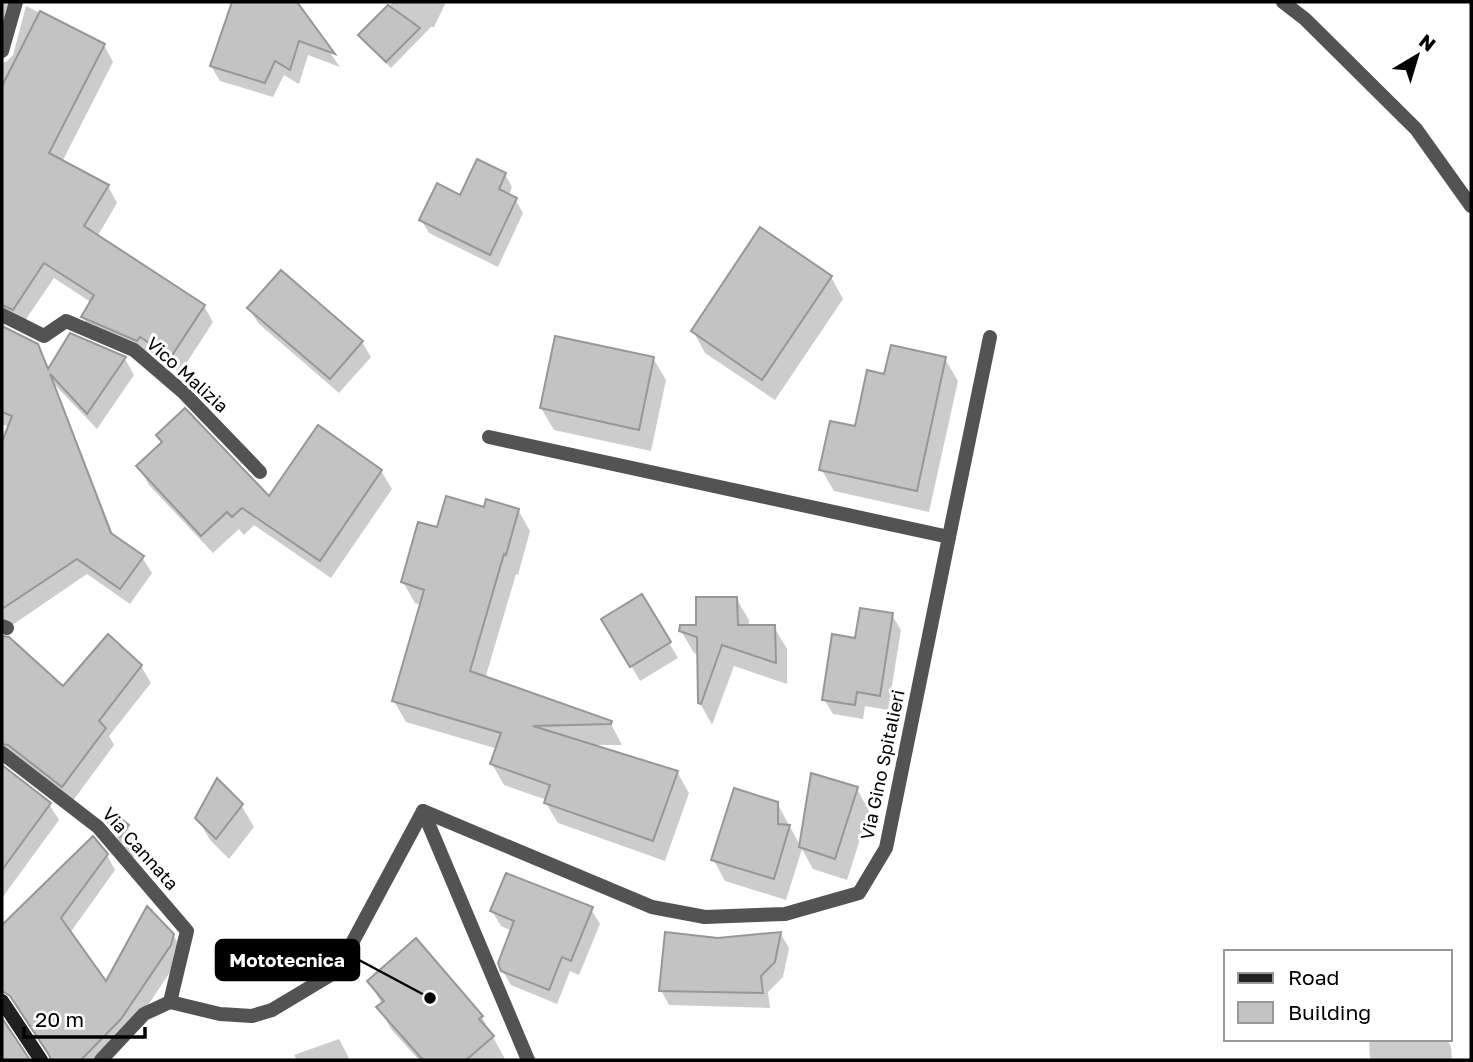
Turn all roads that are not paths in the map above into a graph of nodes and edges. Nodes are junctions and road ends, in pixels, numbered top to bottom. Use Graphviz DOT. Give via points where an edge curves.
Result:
graph roads {
  1 [pos="16,2"];
  2 [pos="1283,2"];
  3 [pos="2,51"];
  4 [pos="1471,206"];
  5 [pos="2,315"];
  6 [pos="990,337"];
  7 [pos="489,437"];
  8 [pos="260,472"];
  9 [pos="949,537"];
  10 [pos="2,753"];
  11 [pos="423,811"];
  12 [pos="2,1001"];
  13 [pos="170,1002"];
  14 [pos="41,1060"];
  15 [pos="101,1060"];
  16 [pos="528,1060"];
  1 -- 3 [label="street"];
  2 -- 4 [label="street" via="1416,129"];
  5 -- 8 [label="street, Vico Malizia" via="44,336 66,321 134,350 183,392"];
  6 -- 9 [label="street, Via Gino Spitalieri"];
  7 -- 9 [label="street"];
  9 -- 11 [label="street, Via Gino Spitalieri" via="886,848 859,893 785,914 705,917 652,907"];
  10 -- 13 [label="street, Via Cannata" via="98,827 187,931"];
  11 -- 13 [label="street" via="337,971 272,1010 252,1016"];
  11 -- 16 [label="street"];
  12 -- 14 [label="main road"];
  13 -- 15 [label="street" via="144,1014"];
}
